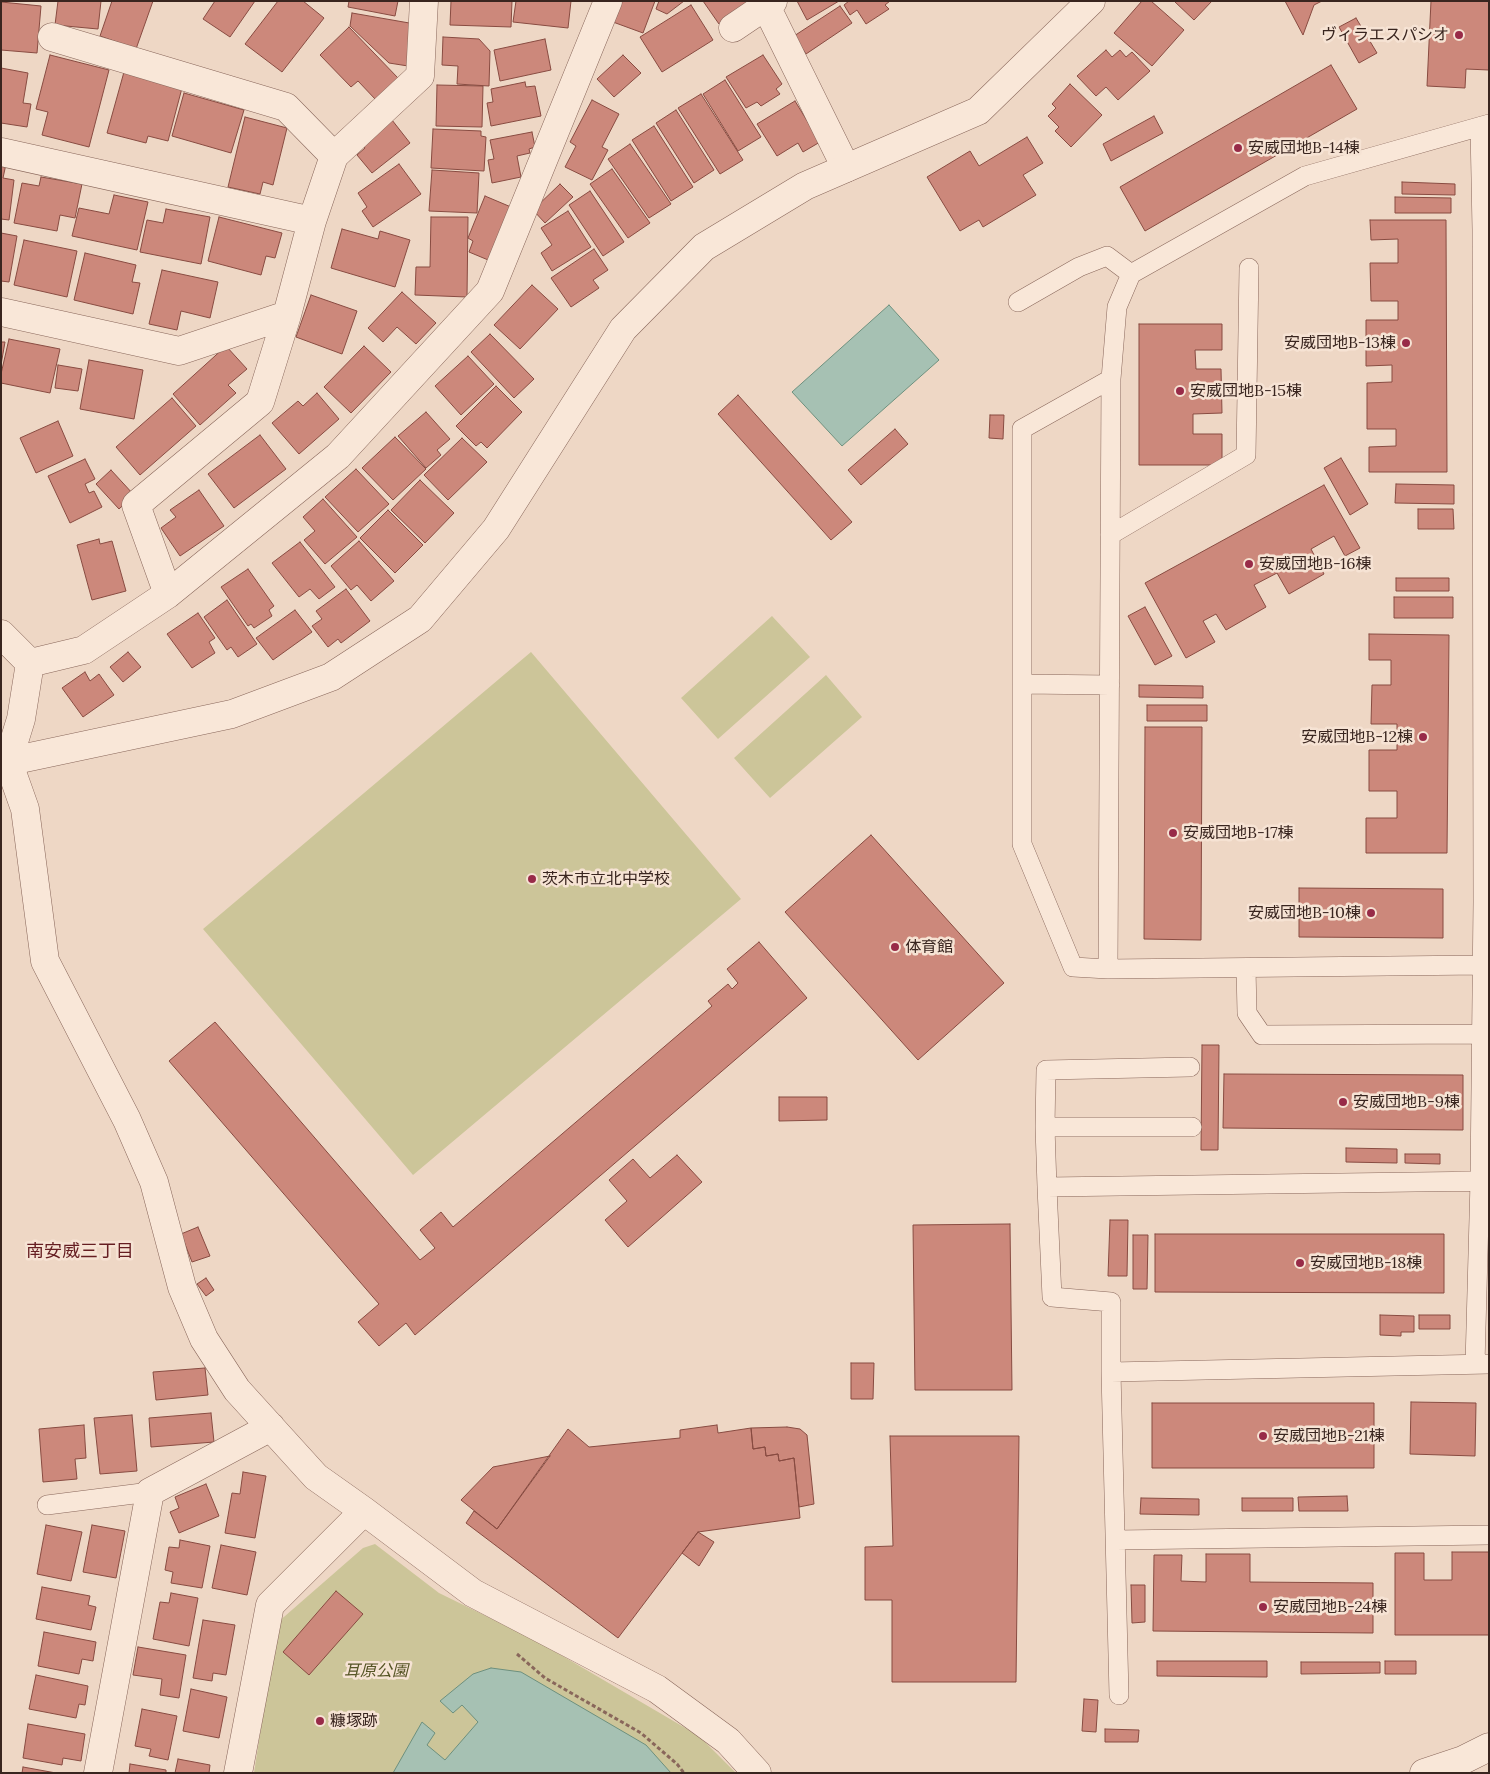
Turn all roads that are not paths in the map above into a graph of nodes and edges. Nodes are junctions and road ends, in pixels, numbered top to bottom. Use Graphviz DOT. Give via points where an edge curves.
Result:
graph roads {
  1 [pos="424,1"];
  2 [pos="608,1"];
  3 [pos="1091,1"];
  4 [pos="769,4"];
  5 [pos="733,28"];
  6 [pos="52,37"];
  7 [pos="1485,126"];
  8 [pos="1,152"];
  9 [pos="334,156"];
  10 [pos="846,168"];
  11 [pos="312,221"];
  12 [pos="1486,230"];
  13 [pos="1249,268"];
  14 [pos="1131,274"];
  15 [pos="1018,302"];
  16 [pos="1,312"];
  17 [pos="286,315"];
  18 [pos="1111,379"];
  19 [pos="1110,535"];
  20 [pos="168,594"];
  21 [pos="1,634"];
  22 [pos="30,663"];
  23 [pos="1022,684"];
  24 [pos="1110,685"];
  25 [pos="4,760"];
  26 [pos="1486,902"];
  27 [pos="1482,965"];
  28 [pos="1246,968"];
  29 [pos="1108,969"];
  30 [pos="1481,1034"];
  31 [pos="1190,1067"];
  32 [pos="1045,1127"];
  33 [pos="1192,1127"];
  34 [pos="1484,1181"];
  35 [pos="1047,1187"];
  36 [pos="1482,1364"];
  37 [pos="1111,1372"];
  38 [pos="271,1428"];
  39 [pos="150,1492"];
  40 [pos="47,1505"];
  41 [pos="364,1512"];
  42 [pos="1489,1534"];
  43 [pos="1116,1540"];
  44 [pos="1119,1695"];
  45 [pos="1489,1748"];
  46 [pos="98,1773"];
  47 [pos="238,1773"];
  48 [pos="757,1773"];
  49 [pos="1424,1773"];
  1 -- 9 [label="street" via="420,76"];
  2 -- 20 [label="street" via="490,291 338,456"];
  3 -- 10 [label="street" via="978,111"];
  4 -- 5 [label="street"];
  4 -- 10 [label="street"];
  6 -- 9 [label="street" via="286,107"];
  7 -- 12 [label="lane"];
  7 -- 14 [label="lane" via="1305,176"];
  8 -- 11 [label="street"];
  9 -- 11 [label="street"];
  10 -- 25 [label="street" via="805,186 704,247 623,330 496,529 420,619 331,677 232,714"];
  11 -- 17 [label="street"];
  12 -- 26 [label="lane"];
  13 -- 19 [label="lane" via="1246,455"];
  14 -- 15 [label="lane" via="1108,256 1079,267"];
  14 -- 18 [label="lane" via="1117,307"];
  16 -- 17 [label="street" via="180,351"];
  17 -- 20 [label="street" via="260,402 136,505"];
  18 -- 19 [label="lane"];
  18 -- 23 [label="lane" via="1022,429"];
  19 -- 24 [label="lane"];
  20 -- 22 [label="street" via="84,650"];
  21 -- 22 [label="street"];
  22 -- 25 [label="street" via="21,719"];
  23 -- 24 [label="lane"];
  23 -- 29 [label="lane" via="1022,844 1073,967"];
  24 -- 29 [label="lane"];
  25 -- 38 [label="street" via="26,809 45,961 127,1120 154,1182 182,1287 204,1339 237,1390"];
  26 -- 27 [label="lane"];
  27 -- 28 [label="lane"];
  27 -- 30 [label="lane"];
  28 -- 29 [label="lane"];
  28 -- 30 [label="lane" via="1247,1013 1262,1035"];
  30 -- 34 [label="lane"];
  31 -- 32 [label="lane" via="1046,1070"];
  32 -- 33 [label="lane"];
  32 -- 35 [label="lane"];
  34 -- 35 [label="lane"];
  34 -- 36 [label="lane"];
  35 -- 37 [label="lane" via="1052,1297 1111,1302"];
  36 -- 37 [label="lane"];
  37 -- 43 [label="lane"];
  38 -- 39 [label="street"];
  38 -- 41 [label="street" via="316,1477"];
  39 -- 40 [label="lane"];
  39 -- 46 [label="street"];
  41 -- 47 [label="street" via="270,1605"];
  41 -- 48 [label="street" via="472,1593 656,1690 728,1741"];
  42 -- 43 [label="lane"];
  43 -- 44 [label="lane"];
  45 -- 49 [label="street"];
}
